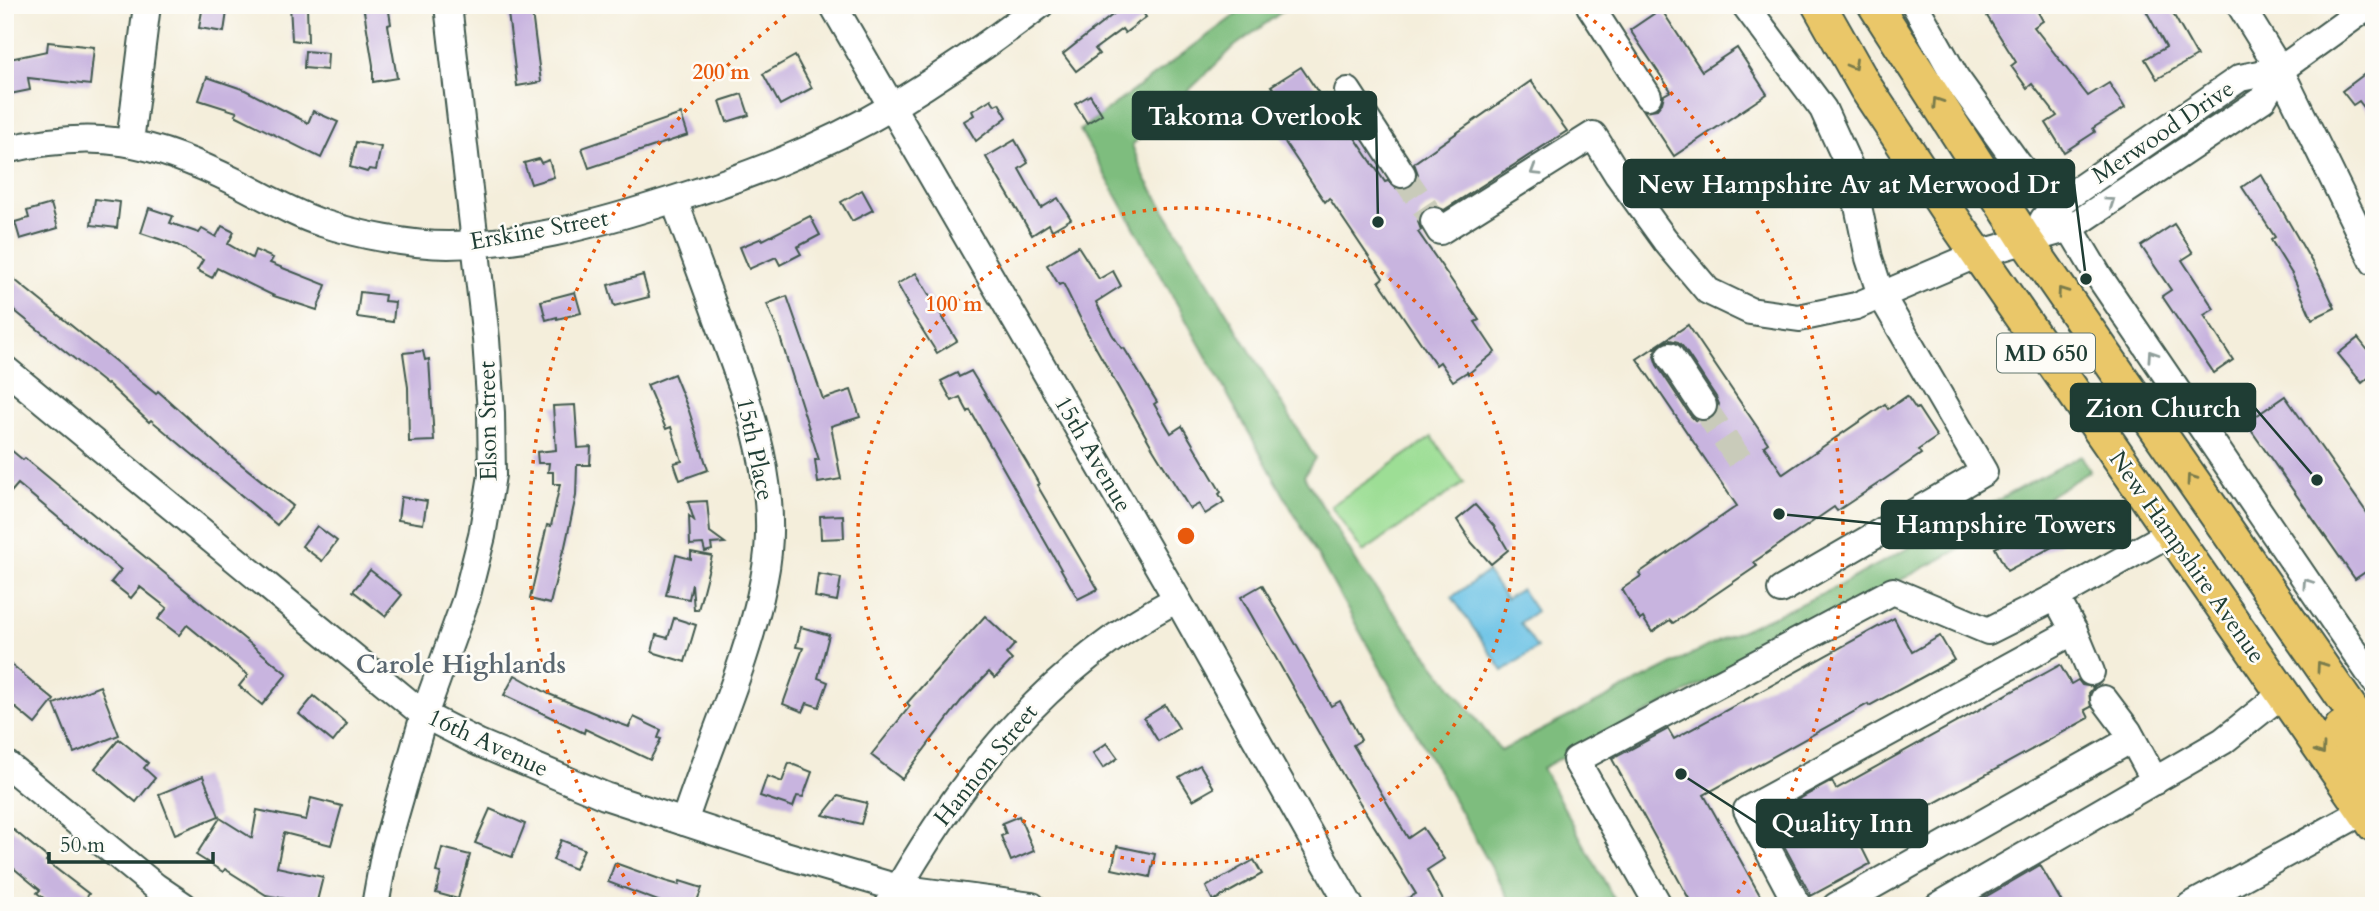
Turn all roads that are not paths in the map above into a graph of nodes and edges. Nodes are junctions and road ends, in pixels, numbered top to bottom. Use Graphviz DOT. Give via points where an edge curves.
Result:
graph roads {
  1 [pos="147,5"];
  2 [pos="448,5"];
  3 [pos="833,5"];
  4 [pos="1040,5"];
  5 [pos="1592,5"];
  6 [pos="1745,5"];
  7 [pos="1819,5"];
  8 [pos="1875,5"];
  9 [pos="1915,5"];
  10 [pos="2240,5"];
  11 [pos="2370,5"];
  12 [pos="2280,70"];
  13 [pos="1348,91"];
  14 [pos="1648,96"];
  15 [pos="891,107"];
  16 [pos="130,142"];
  17 [pos="5,150"];
  18 [pos="1402,174"];
  19 [pos="674,200"];
  20 [pos="2053,207"];
  21 [pos="1434,221"];
  22 [pos="2070,228"];
  23 [pos="2027,242"];
  24 [pos="475,243"];
  25 [pos="1978,254"];
  26 [pos="2374,262"];
  27 [pos="1881,295"];
  28 [pos="1670,356"];
  29 [pos="5,369"];
  30 [pos="1703,405"];
  31 [pos="2170,533"];
  32 [pos="1781,590"];
  33 [pos="2056,597"];
  34 [pos="1177,599"];
  35 [pos="2074,631"];
  36 [pos="2091,672"];
  37 [pos="2374,680"];
  38 [pos="2282,694"];
  39 [pos="2104,699"];
  40 [pos="424,715"];
  41 [pos="2132,740"];
  42 [pos="2374,742"];
  43 [pos="5,763"];
  44 [pos="2374,776"];
  45 [pos="2155,781"];
  46 [pos="2369,818"];
  47 [pos="684,822"];
  48 [pos="893,897"];
  49 [pos="184,906"];
  50 [pos="375,906"];
  51 [pos="1032,906"];
  52 [pos="1350,906"];
  53 [pos="1659,906"];
  54 [pos="1798,906"];
  55 [pos="1836,906"];
  56 [pos="1938,906"];
  57 [pos="2190,906"];
  1 -- 16 [label="street"];
  2 -- 24 [label="street, Elson Street"];
  3 -- 15 [label="street, 15th Avenue"];
  4 -- 15 [label="street, Erskine Street"];
  5 -- 14 [label="street"];
  6 -- 27 [label="street" via="1823,109 1850,168"];
  7 -- 25 [label="main road, New Hampshire Avenue / MD 650, one-way" via="1866,88"];
  23 -- 8 [label="main road, New Hampshire Avenue / MD 650, one-way"];
  9 -- 20 [label="street" via="1956,78"];
  10 -- 12 [label="street"];
  11 -- 12 [label="street, Merwood Drive"];
  12 -- 20 [label="street, Merwood Drive" via="2240,78"];
  22 -- 12 [label="street, Merwood Drive, one-way" via="2263,99"];
  12 -- 26 [label="street"];
  13 -- 18 [label="street"];
  15 -- 19 [label="street, Erskine Street" via="769,167"];
  15 -- 34 [label="street, 15th Avenue"];
  16 -- 17 [label="street, Erskine Street" via="78,138"];
  16 -- 24 [label="street, Erskine Street" via="204,166 320,223 370,236 445,245"];
  19 -- 24 [label="street, Erskine Street" via="575,228"];
  19 -- 47 [label="street, 15th Place" via="756,429 768,510 765,577 755,618"];
  20 -- 22 [label="street"];
  20 -- 23 [label="street, Merwood Drive"];
  27 -- 21 [label="street, Merwood Drive, one-way" via="1856,306 1799,318 1750,311 1708,291 1665,240 1593,135 1440,231"];
  22 -- 23 [label="street, Merwood Drive"];
  37 -- 22 [label="street, one-way"];
  23 -- 25 [label="street, Merwood Drive"];
  42 -- 23 [label="main road, New Hampshire Avenue / MD 650, one-way"];
  24 -- 40 [label="street, Elson Street" via="491,413 492,475 466,600"];
  25 -- 27 [label="street, Merwood Drive"];
  25 -- 31 [label="main road, New Hampshire Avenue / MD 650"];
  27 -- 32 [label="street" via="1984,472"];
  28 -- 30 [label="street"];
  29 -- 40 [label="street, 16th Avenue"];
  31 -- 33 [label="street"];
  31 -- 38 [label="main road, New Hampshire Avenue / MD 650"];
  33 -- 35 [label="street"];
  33 -- 53 [label="street" via="1988,631 1893,591 1576,760"];
  34 -- 48 [label="street, Hannon Street" via="1131,624 1074,667 1007,732 939,820"];
  34 -- 52 [label="street, 15th Avenue"];
  35 -- 36 [label="street"];
  35 -- 54 [label="street" via="1747,810"];
  38 -- 44 [label="main road" via="2326,706"];
  38 -- 45 [label="street" via="2223,741"];
  38 -- 46 [label="main road, New Hampshire Avenue / MD 650, one-way"];
  39 -- 41 [label="street"];
  40 -- 47 [label="street, 16th Avenue" via="537,768"];
  40 -- 50 [label="street, Elson Street" via="385,850"];
  41 -- 45 [label="street"];
  41 -- 55 [label="street"];
  43 -- 49 [label="street"];
  45 -- 56 [label="street"];
  46 -- 57 [label="street"];
  47 -- 48 [label="street, 16th Avenue"];
  48 -- 51 [label="street, 16th Avenue"];
}
